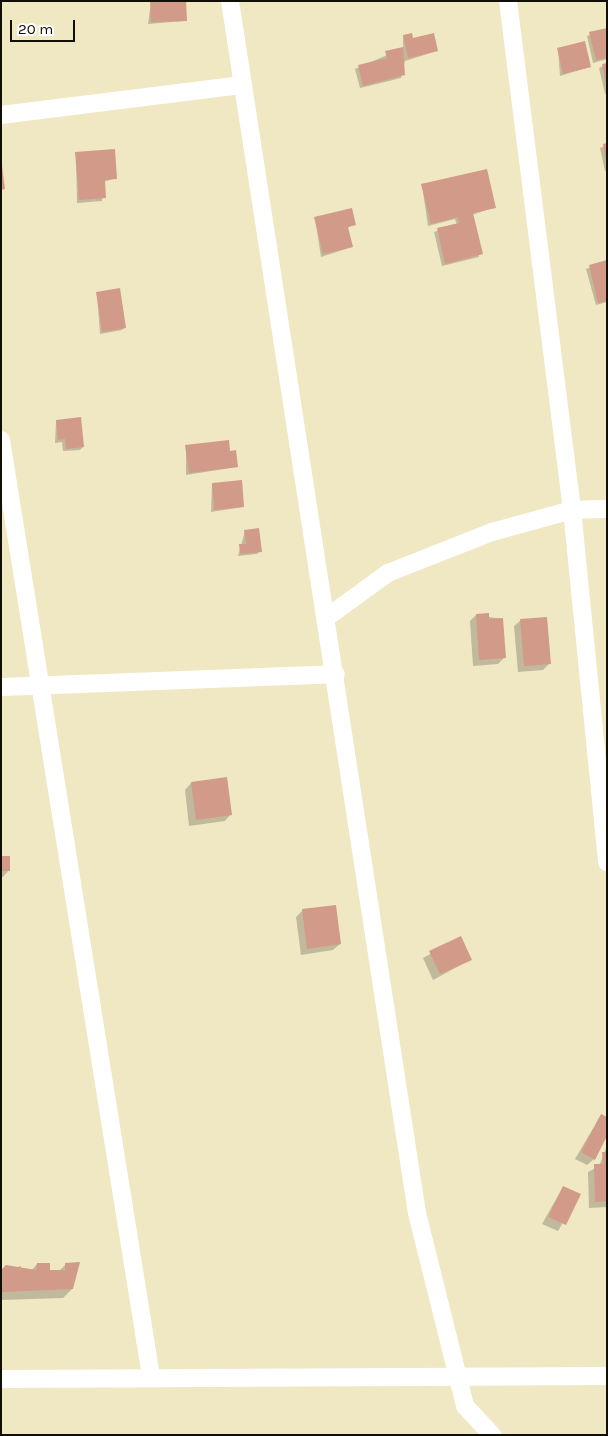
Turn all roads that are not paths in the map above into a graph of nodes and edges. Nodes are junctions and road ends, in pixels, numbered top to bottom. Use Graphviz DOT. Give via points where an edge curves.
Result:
graph roads {
  1 [pos="230,1"];
  2 [pos="508,1"];
  3 [pos="243,85"];
  4 [pos="1,115"];
  5 [pos="1,440"];
  6 [pos="607,509"];
  7 [pos="572,510"];
  8 [pos="326,618"];
  9 [pos="336,674"];
  10 [pos="41,685"];
  11 [pos="1,687"];
  12 [pos="607,862"];
  13 [pos="151,1376"];
  14 [pos="607,1376"];
  15 [pos="461,1378"];
  16 [pos="1,1379"];
  17 [pos="491,1435"];
  1 -- 3 [label="street"];
  2 -- 7 [label="street"];
  3 -- 4 [label="street"];
  3 -- 8 [label="street"];
  5 -- 10 [label="street"];
  6 -- 7 [label="street"];
  7 -- 8 [label="street" via="492,532 388,573"];
  7 -- 12 [label="street"];
  8 -- 9 [label="street"];
  9 -- 10 [label="street"];
  9 -- 15 [label="street" via="417,1213"];
  10 -- 11 [label="street"];
  10 -- 13 [label="street"];
  13 -- 15 [label="street"];
  13 -- 16 [label="street"];
  14 -- 15 [label="street"];
  15 -- 17 [label="street" via="465,1406"];
}
